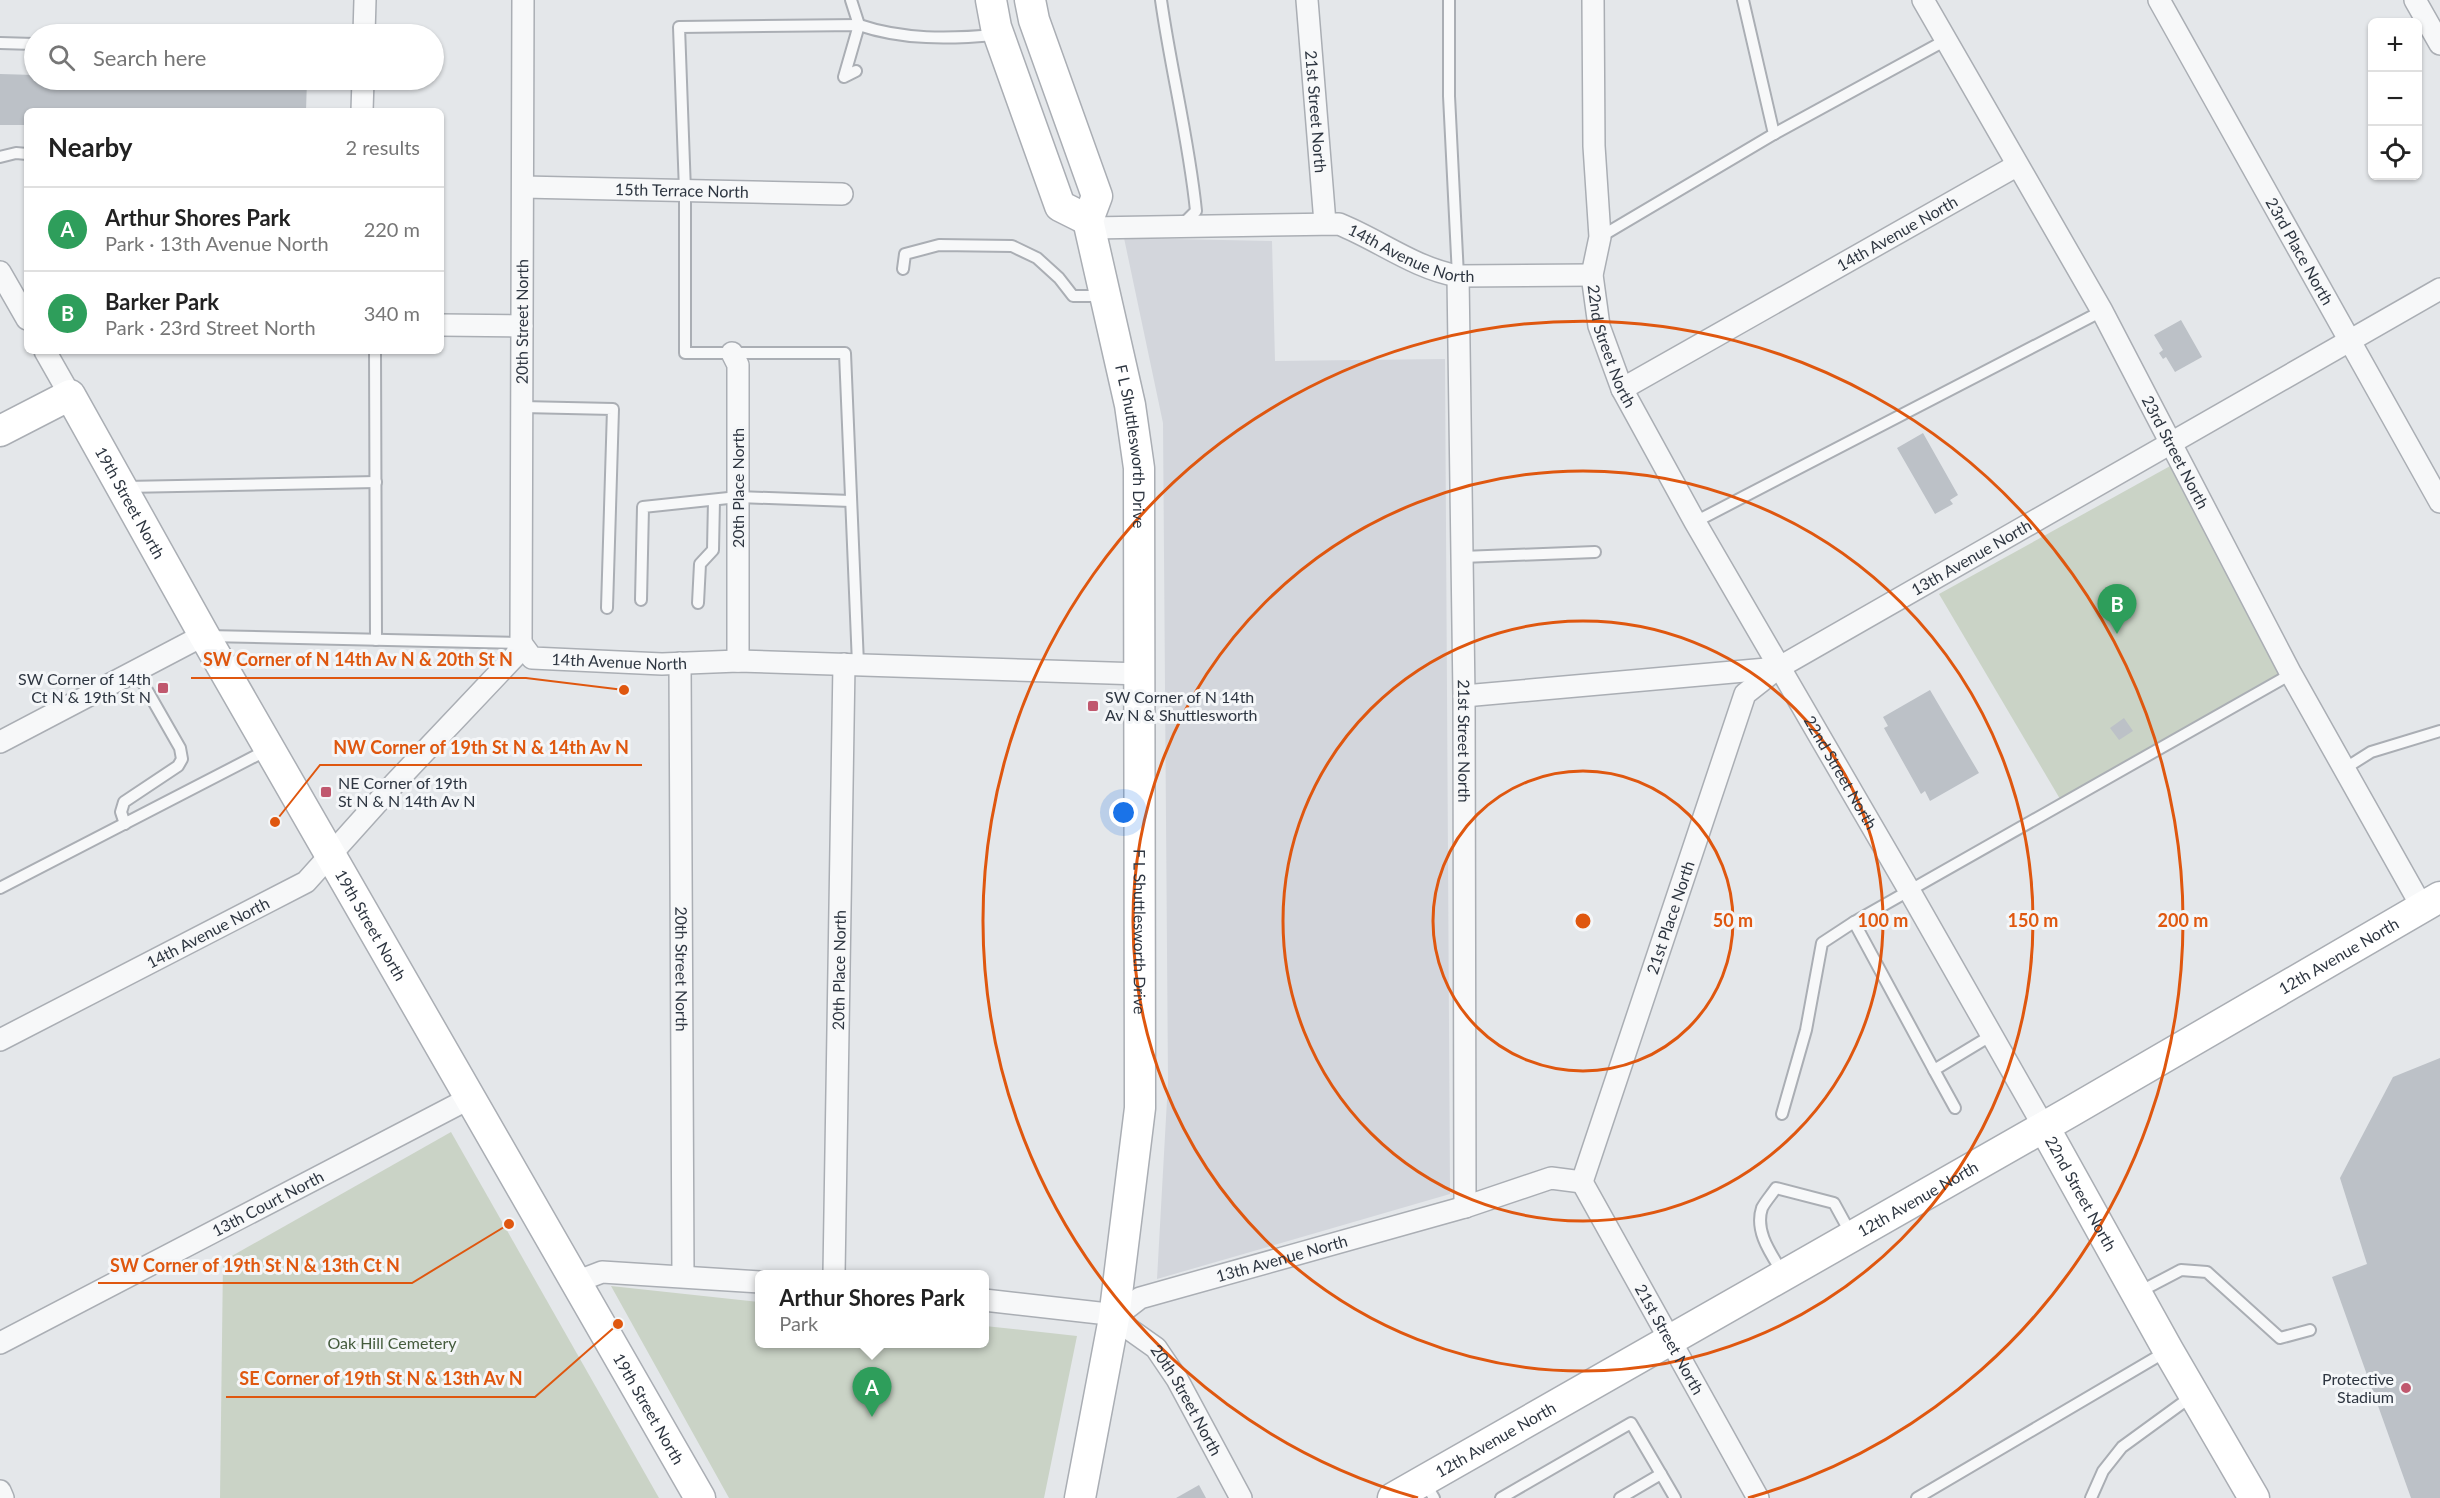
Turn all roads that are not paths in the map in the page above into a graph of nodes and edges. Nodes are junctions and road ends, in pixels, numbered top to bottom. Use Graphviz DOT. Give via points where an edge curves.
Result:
graph roads {
  1 [pos="365,0"];
  2 [pos="523,0"];
  3 [pos="851,0"];
  4 [pos="991,0"];
  5 [pos="1030,0"];
  6 [pos="1161,0"];
  7 [pos="1307,0"];
  8 [pos="1449,0"];
  9 [pos="1593,0"];
  10 [pos="1743,0"];
  11 [pos="1923,0"];
  12 [pos="2159,0"];
  13 [pos="2416,0"];
  14 [pos="364,24"];
  15 [pos="858,25"];
  16 [pos="999,34"];
  17 [pos="1946,40"];
  18 [pos="0,43"];
  19 [pos="24,44"];
  20 [pos="2440,44"];
  21 [pos="856,71"];
  22 [pos="363,90"];
  23 [pos="362,108"];
  24 [pos="1774,134"];
  25 [pos="24,154"];
  26 [pos="0,157"];
  27 [pos="2016,166"];
  28 [pos="523,187"];
  29 [pos="685,191"];
  30 [pos="842,194"];
  31 [pos="1325,223"];
  32 [pos="1089,224"];
  33 [pos="1181,226"];
  34 [pos="1600,237"];
  35 [pos="903,268"];
  36 [pos="0,272"];
  37 [pos="1592,275"];
  38 [pos="1458,276"];
  39 [pos="2440,289"];
  40 [pos="1104,296"];
  41 [pos="2102,311"];
  42 [pos="24,314"];
  43 [pos="444,325"];
  44 [pos="522,326"];
  45 [pos="2350,340"];
  46 [pos="732,353"];
  47 [pos="47,354"];
  48 [pos="375,354"];
  49 [pos="1623,389"];
  50 [pos="70,395"];
  51 [pos="522,407"];
  52 [pos="0,431"];
  53 [pos="2172,443"];
  54 [pos="376,482"];
  55 [pos="122,487"];
  56 [pos="738,497"];
  57 [pos="714,500"];
  58 [pos="851,501"];
  59 [pos="2440,502"];
  60 [pos="1695,522"];
  61 [pos="1595,552"];
  62 [pos="1462,557"];
  63 [pos="641,600"];
  64 [pos="698,603"];
  65 [pos="607,608"];
  66 [pos="204,635"];
  67 [pos="376,640"];
  68 [pos="520,643"];
  69 [pos="738,661"];
  70 [pos="680,663"];
  71 [pos="851,664"];
  72 [pos="1778,668"];
  73 [pos="135,671"];
  74 [pos="1141,674"];
  75 [pos="2291,674"];
  76 [pos="1464,696"];
  77 [pos="2440,731"];
  78 [pos="0,742"];
  79 [pos="269,749"];
  80 [pos="2344,769"];
  81 [pos="125,824"];
  82 [pos="331,856"];
  83 [pos="0,888"];
  84 [pos="1909,890"];
  85 [pos="2431,902"];
  86 [pos="1854,922"];
  87 [pos="1992,1035"];
  88 [pos="0,1040"];
  89 [pos="1934,1070"];
  90 [pos="470,1098"];
  91 [pos="1954,1108"];
  92 [pos="1782,1114"];
  93 [pos="2043,1126"];
  94 [pos="1582,1182"];
  95 [pos="1465,1207"];
  96 [pos="1852,1236"];
  97 [pos="834,1270"];
  98 [pos="1784,1275"];
  99 [pos="683,1276"];
  100 [pos="576,1282"];
  101 [pos="755,1282"];
  102 [pos="2136,1294"];
  103 [pos="989,1301"];
  104 [pos="1114,1318"];
  105 [pos="2310,1330"];
  106 [pos="1670,1340"];
  107 [pos="0,1343"];
  108 [pos="2168,1350"];
  109 [pos="2194,1395"];
  110 [pos="1661,1474"];
  111 [pos="1429,1489"];
  112 [pos="0,1491"];
  113 [pos="3,1498"];
  114 [pos="700,1498"];
  115 [pos="1080,1498"];
  116 [pos="1241,1498"];
  117 [pos="1393,1498"];
  118 [pos="1501,1498"];
  119 [pos="1620,1498"];
  120 [pos="1675,1498"];
  121 [pos="1758,1498"];
  122 [pos="1917,1498"];
  123 [pos="2091,1498"];
  124 [pos="2254,1498"];
  1 -- 14 [label="street"];
  2 -- 28 [label="street, 20th Street North"];
  3 -- 15 [label="lane"];
  4 -- 16 [label="street"];
  5 -- 32 [label="street, F L Shuttlesworth Drive" via="1097,196"];
  6 -- 33 [label="lane" via="1196,211"];
  7 -- 31 [label="street, 21st Street North"];
  8 -- 38 [label="lane" via="1449,96"];
  9 -- 34 [label="street, 22nd Street North" via="1594,146"];
  10 -- 24 [label="lane"];
  11 -- 17 [label="street, 23rd Street North"];
  12 -- 45 [label="street, 23rd Place North"];
  13 -- 20 [label="street"];
  15 -- 16 [label="lane" via="883,34 913,37 956,39"];
  15 -- 21 [label="lane" via="844,77"];
  15 -- 29 [label="lane" via="679,27"];
  16 -- 32 [label="street" via="1060,206"];
  17 -- 24 [label="lane"];
  17 -- 27 [label="street, 23rd Street North"];
  18 -- 19 [label="lane"];
  22 -- 23 [label="street"];
  24 -- 34 [label="lane"];
  25 -- 26 [label="lane"];
  27 -- 41 [label="street, 23rd Street North"];
  27 -- 49 [label="street, 14th Avenue North"];
  28 -- 29 [label="street, 15th Terrace North"];
  28 -- 44 [label="street, 20th Street North"];
  29 -- 30 [label="street, 15th Terrace North"];
  29 -- 46 [label="lane" via="685,353"];
  31 -- 33 [label="street, 14th Avenue North"];
  31 -- 38 [label="street, 14th Avenue North" via="1360,232 1433,270"];
  32 -- 33 [label="street, 14th Avenue North"];
  32 -- 40 [label="street, F L Shuttlesworth Drive"];
  34 -- 37 [label="street, 22nd Street North"];
  35 -- 40 [label="lane" via="905,254 939,245 1012,246 1037,258 1073,296"];
  36 -- 42 [label="street"];
  37 -- 38 [label="street, 14th Avenue North"];
  37 -- 49 [label="street, 22nd Street North" via="1599,326"];
  38 -- 62 [label="street, 21st Street North"];
  39 -- 45 [label="street, 13th Avenue North"];
  40 -- 74 [label="street, F L Shuttlesworth Drive" via="1130,405 1139,468"];
  41 -- 53 [label="street, 23rd Street North"];
  41 -- 60 [label="lane"];
  43 -- 44 [label="street"];
  44 -- 51 [label="street, 20th Street North"];
  45 -- 53 [label="street, 13th Avenue North"];
  45 -- 59 [label="street, 23rd Place North"];
  46 -- 56 [label="street, 20th Place North" via="738,365"];
  46 -- 58 [label="lane" via="845,353"];
  47 -- 50 [label="street, 19th Street North"];
  48 -- 54 [label="lane"];
  49 -- 60 [label="street, 22nd Street North"];
  50 -- 52 [label="street"];
  50 -- 55 [label="street, 19th Street North"];
  51 -- 65 [label="lane" via="613,409"];
  51 -- 68 [label="street, 20th Street North"];
  53 -- 72 [label="street, 13th Avenue North"];
  53 -- 75 [label="street, 23rd Street North"];
  54 -- 55 [label="lane"];
  54 -- 67 [label="lane"];
  55 -- 66 [label="street, 19th Street North"];
  56 -- 57 [label="lane"];
  56 -- 58 [label="lane"];
  56 -- 69 [label="street, 20th Place North"];
  57 -- 63 [label="lane" via="643,507"];
  57 -- 64 [label="lane" via="713,550 700,564"];
  58 -- 71 [label="lane"];
  60 -- 72 [label="street, 22nd Street North"];
  61 -- 62 [label="lane"];
  62 -- 76 [label="street, 21st Street North"];
  66 -- 67 [label="lane"];
  66 -- 73 [label="street"];
  66 -- 79 [label="street, 19th Street North"];
  67 -- 68 [label="lane"];
  68 -- 70 [label="street, 14th Avenue North" via="532,658"];
  68 -- 82 [label="street, 14th Avenue North" via="516,655"];
  69 -- 70 [label="street, 14th Avenue North"];
  69 -- 71 [label="street, 14th Avenue North"];
  70 -- 99 [label="street, 20th Street North"];
  71 -- 74 [label="street, 14th Avenue North"];
  71 -- 97 [label="street, 20th Place North"];
  72 -- 76 [label="street, 13th Avenue North"];
  72 -- 84 [label="street, 22nd Street North"];
  72 -- 94 [label="street, 21st Place North" via="1745,694"];
  73 -- 78 [label="street"];
  73 -- 81 [label="lane" via="180,748 182,759 178,766 124,802 121,812"];
  74 -- 104 [label="street, F L Shuttlesworth Drive" via="1140,1108"];
  75 -- 80 [label="street, 23rd Street North"];
  75 -- 84 [label="lane"];
  76 -- 95 [label="street, 21st Street North"];
  77 -- 80 [label="lane" via="2371,752"];
  79 -- 81 [label="lane"];
  79 -- 82 [label="street, 19th Street North"];
  80 -- 85 [label="street, 23rd Street North"];
  81 -- 83 [label="lane"];
  82 -- 88 [label="street, 14th Avenue North" via="306,882"];
  82 -- 90 [label="street, 19th Street North"];
  84 -- 86 [label="lane"];
  84 -- 87 [label="street, 22nd Street North"];
  85 -- 93 [label="street, 12th Avenue North"];
  86 -- 89 [label="lane"];
  86 -- 92 [label="lane" via="1822,943 1806,1030"];
  87 -- 89 [label="lane"];
  87 -- 93 [label="street, 22nd Street North"];
  89 -- 91 [label="lane"];
  90 -- 100 [label="street, 19th Street North"];
  90 -- 107 [label="street, 13th Court North"];
  93 -- 96 [label="street, 12th Avenue North"];
  93 -- 102 [label="street, 22nd Street North"];
  94 -- 95 [label="street, 13th Avenue North" via="1551,1178"];
  94 -- 106 [label="street, 21st Street North"];
  95 -- 104 [label="street, 13th Avenue North" via="1140,1298"];
  96 -- 98 [label="street, 12th Avenue North"];
  96 -- 98 [label="lane" via="1834,1203 1776,1188 1762,1208 1761,1228"];
  98 -- 106 [label="street, 12th Avenue North"];
  99 -- 100 [label="street" via="602,1272"];
  99 -- 101 [label="street"];
  100 -- 114 [label="street, 19th Street North"];
  102 -- 105 [label="lane" via="2181,1270 2207,1272 2280,1338"];
  102 -- 108 [label="street, 22nd Street North"];
  103 -- 104 [label="street" via="1108,1314"];
  104 -- 115 [label="street, F L Shuttlesworth Drive"];
  104 -- 116 [label="street, 20th Street North" via="1156,1348 1177,1378"];
  106 -- 111 [label="street, 12th Avenue North"];
  106 -- 121 [label="street, 21st Street North"];
  108 -- 109 [label="street, 22nd Street North"];
  108 -- 122 [label="lane"];
  109 -- 123 [label="lane" via="2122,1447 2103,1471"];
  109 -- 124 [label="street, 22nd Street North"];
  110 -- 118 [label="lane" via="1630,1423"];
  110 -- 119 [label="lane"];
  110 -- 120 [label="lane"];
  111 -- 117 [label="street, 12th Avenue North"];
  112 -- 113 [label="street"];
}
